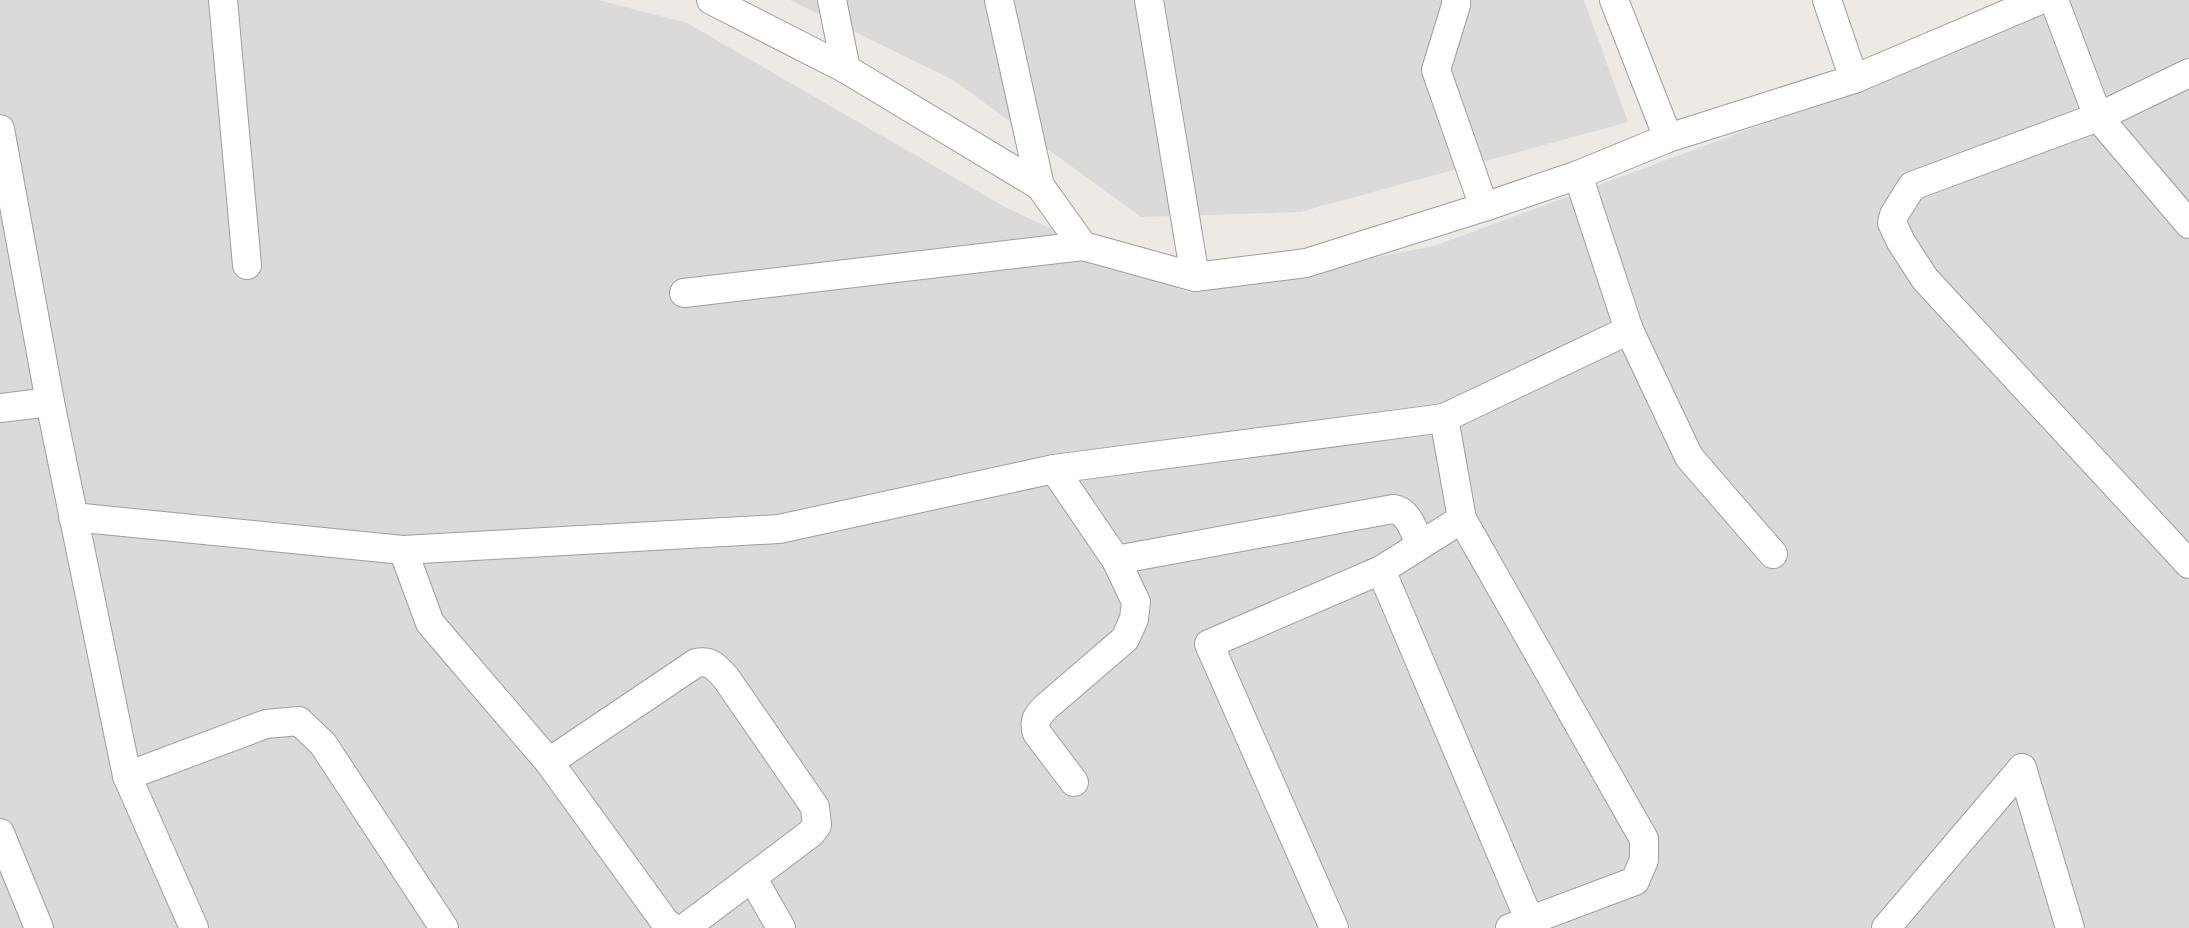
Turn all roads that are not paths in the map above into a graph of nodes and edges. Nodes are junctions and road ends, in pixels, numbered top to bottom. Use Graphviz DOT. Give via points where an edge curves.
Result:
graph roads {
  1 [pos="223,0"];
  2 [pos="711,0"];
  3 [pos="832,0"];
  4 [pos="1000,0"];
  5 [pos="1149,0"];
  6 [pos="1456,0"];
  7 [pos="1614,0"];
  8 [pos="1827,0"];
  9 [pos="2040,0"];
  10 [pos="2054,0"];
  11 [pos="2009,6"];
  12 [pos="846,69"];
  13 [pos="2189,73"];
  14 [pos="1854,79"];
  15 [pos="2098,117"];
  16 [pos="0,128"];
  17 [pos="1668,138"];
  18 [pos="1578,175"];
  19 [pos="1040,186"];
  20 [pos="1484,207"];
  21 [pos="2189,224"];
  22 [pos="1083,246"];
  23 [pos="247,265"];
  24 [pos="1195,277"];
  25 [pos="684,292"];
  26 [pos="1629,330"];
  27 [pos="50,402"];
  28 [pos="0,408"];
  29 [pos="1444,418"];
  30 [pos="1054,469"];
  31 [pos="73,517"];
  32 [pos="1462,519"];
  33 [pos="1420,545"];
  34 [pos="403,550"];
  35 [pos="1773,554"];
  36 [pos="1116,560"];
  37 [pos="2189,564"];
  38 [pos="1381,570"];
  39 [pos="549,762"];
  40 [pos="127,776"];
  41 [pos="1074,782"];
  42 [pos="3,849"];
  43 [pos="752,878"];
  44 [pos="1520,924"];
  45 [pos="39,928"];
  46 [pos="194,928"];
  47 [pos="444,928"];
  48 [pos="672,928"];
  49 [pos="684,928"];
  50 [pos="781,928"];
  51 [pos="1334,928"];
  52 [pos="1886,928"];
  53 [pos="2070,928"];
  1 -- 23 [label="street"];
  2 -- 12 [label="street"];
  3 -- 12 [label="street"];
  4 -- 19 [label="street"];
  5 -- 24 [label="street"];
  6 -- 20 [label="street" via="1436,70"];
  7 -- 17 [label="street"];
  8 -- 14 [label="street"];
  9 -- 11 [label="street"];
  10 -- 15 [label="street"];
  11 -- 14 [label="street"];
  12 -- 19 [label="street"];
  13 -- 15 [label="street"];
  14 -- 17 [label="street"];
  15 -- 21 [label="street"];
  15 -- 37 [label="street" via="1912,186 1892,223 1925,279"];
  16 -- 27 [label="street"];
  17 -- 18 [label="street"];
  18 -- 20 [label="street"];
  18 -- 26 [label="street"];
  19 -- 22 [label="street"];
  20 -- 24 [label="street" via="1306,263"];
  22 -- 24 [label="street"];
  22 -- 25 [label="street"];
  26 -- 29 [label="street"];
  26 -- 35 [label="street" via="1689,457"];
  27 -- 28 [label="street"];
  27 -- 31 [label="street"];
  29 -- 30 [label="street"];
  29 -- 32 [label="street"];
  30 -- 34 [label="street" via="778,528"];
  30 -- 36 [label="street"];
  31 -- 34 [label="street"];
  31 -- 40 [label="street"];
  32 -- 33 [label="street"];
  32 -- 44 [label="street" via="1644,839 1644,860 1636,881"];
  33 -- 36 [label="street" via="1407,517 1400,510 1393,509"];
  33 -- 38 [label="street"];
  34 -- 39 [label="street" via="430,623"];
  36 -- 41 [label="street" via="1136,602 1134,619 1125,639 1046,707 1034,724 1037,733"];
  38 -- 44 [label="street"];
  38 -- 51 [label="street" via="1209,644"];
  39 -- 43 [label="street" via="686,668 705,661 712,664 726,678 810,799 818,820 811,833"];
  39 -- 48 [label="street"];
  40 -- 46 [label="street"];
  40 -- 47 [label="street" via="266,724 299,721 323,744"];
  42 -- 45 [label="street"];
  43 -- 49 [label="street"];
  43 -- 50 [label="street"];
  52 -- 53 [label="street" via="2022,768"];
}
